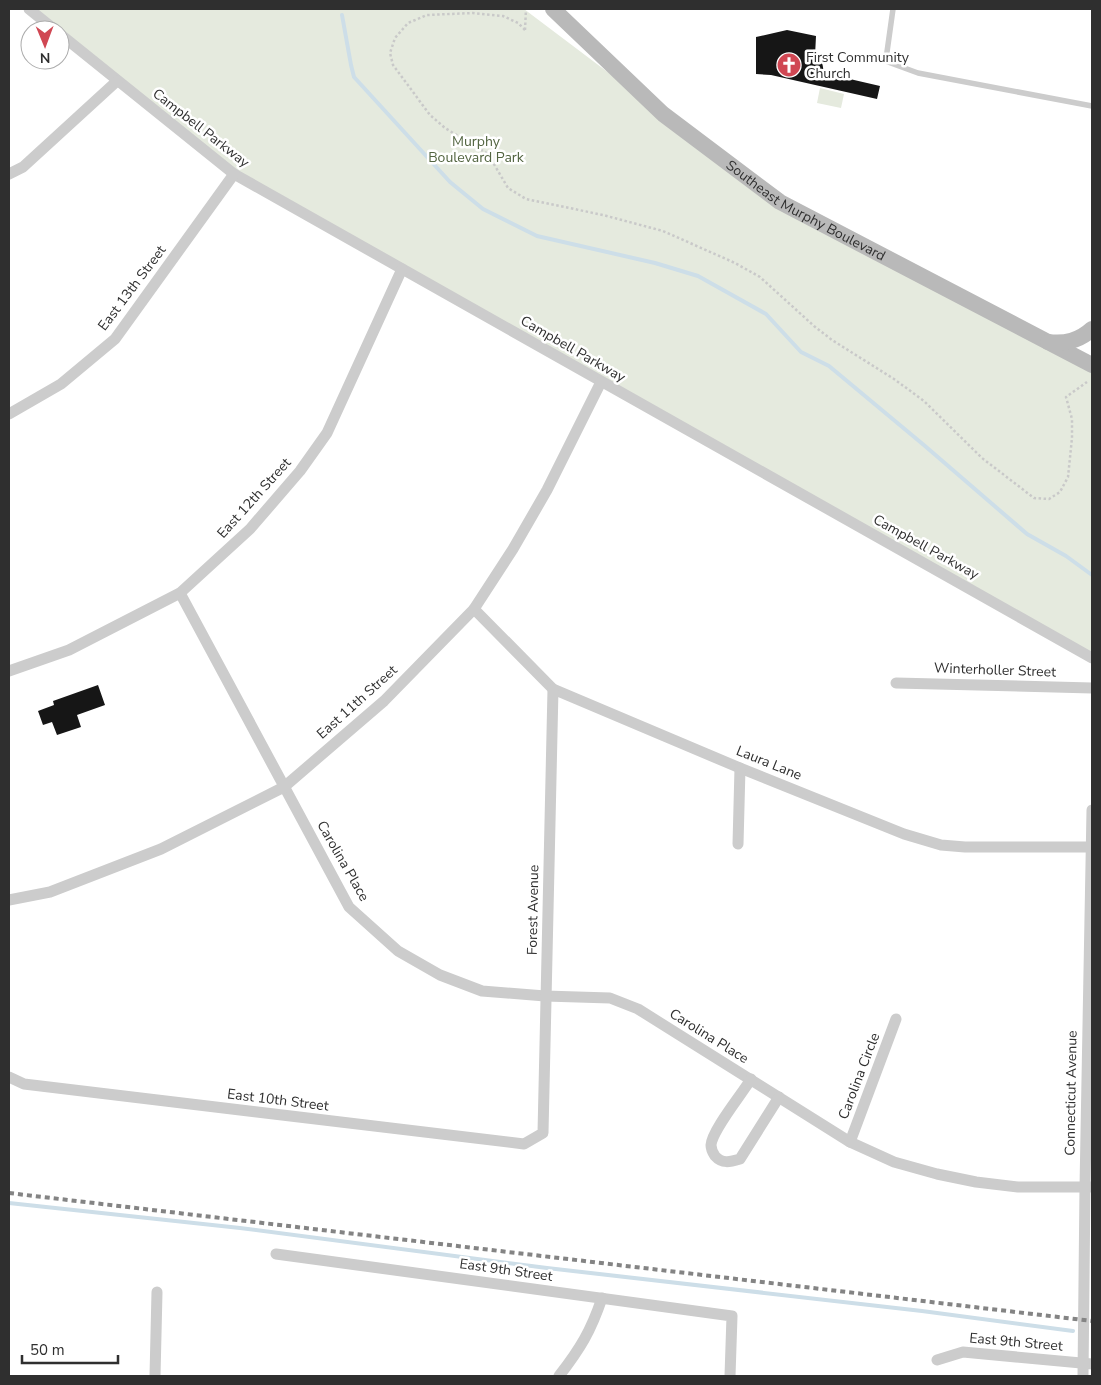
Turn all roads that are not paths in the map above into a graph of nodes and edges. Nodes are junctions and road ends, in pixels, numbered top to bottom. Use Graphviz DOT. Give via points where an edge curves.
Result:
graph roads {
  1 [pos="28,9"];
  2 [pos="553,9"];
  3 [pos="893,9"];
  4 [pos="42,20"];
  5 [pos="70,42"];
  6 [pos="117,81"];
  7 [pos="1092,106"];
  8 [pos="9,174"];
  9 [pos="234,174"];
  10 [pos="402,269"];
  11 [pos="1092,329"];
  12 [pos="1046,341"];
  13 [pos="1092,365"];
  14 [pos="601,382"];
  15 [pos="9,414"];
  16 [pos="180,593"];
  17 [pos="474,609"];
  18 [pos="1092,658"];
  19 [pos="9,671"];
  20 [pos="896,683"];
  21 [pos="1092,688"];
  22 [pos="553,689"];
  23 [pos="740,768"];
  24 [pos="284,787"];
  25 [pos="1092,810"];
  26 [pos="738,844"];
  27 [pos="1091,847"];
  28 [pos="9,900"];
  29 [pos="545,996"];
  30 [pos="896,1019"];
  31 [pos="1090,1023"];
  32 [pos="9,1077"];
  33 [pos="751,1080"];
  34 [pos="779,1097"];
  35 [pos="1089,1122"];
  36 [pos="543,1133"];
  37 [pos="850,1142"];
  38 [pos="1088,1187"];
  39 [pos="276,1254"];
  40 [pos="1088,1256"];
  41 [pos="156,1292"];
  42 [pos="602,1298"];
  43 [pos="937,1360"];
  44 [pos="1088,1364"];
  45 [pos="155,1376"];
  46 [pos="560,1376"];
  47 [pos="730,1376"];
  48 [pos="1083,1376"];
  1 -- 4 [label="street"];
  2 -- 12 [label="street, Southeast Murphy Boulevard" via="663,114 780,202"];
  3 -- 7 [label="lane" via="888,62 918,73"];
  5 -- 6 [label="street, Campbell Parkway"];
  6 -- 8 [label="street" via="23,167"];
  6 -- 9 [label="street, Campbell Parkway"];
  9 -- 10 [label="street, Campbell Parkway"];
  9 -- 15 [label="street, East 13th Street" via="115,339 61,384"];
  10 -- 14 [label="street, Campbell Parkway"];
  10 -- 16 [label="street, East 12th Street" via="327,433 300,471 250,529"];
  11 -- 12 [label="street" via="1077,340"];
  12 -- 13 [label="street, Southeast Murphy Boulevard"];
  14 -- 17 [label="street, East 11th Street" via="547,490"];
  14 -- 18 [label="street, Campbell Parkway"];
  16 -- 19 [label="street, East 12th Street" via="69,650"];
  16 -- 24 [label="street, Carolina Place"];
  17 -- 22 [label="street, Laura Lane"];
  17 -- 24 [label="street, East 11th Street" via="384,701"];
  20 -- 21 [label="street, Winterholler Street"];
  22 -- 23 [label="street, Laura Lane"];
  22 -- 29 [label="street, Forest Avenue"];
  23 -- 26 [label="street"];
  23 -- 27 [label="street, Laura Lane" via="904,834 941,845 965,848"];
  24 -- 28 [label="street, East 11th Street" via="161,849 50,892"];
  24 -- 29 [label="street, Carolina Place" via="348,907 398,951 440,975 482,990"];
  25 -- 27 [label="street, Connecticut Avenue"];
  27 -- 31 [label="street, Connecticut Avenue"];
  29 -- 33 [label="street, Carolina Place" via="610,998 638,1009"];
  29 -- 36 [label="street, Forest Avenue"];
  30 -- 37 [label="street, Carolina Circle"];
  31 -- 35 [label="street, Connecticut Avenue"];
  32 -- 36 [label="street, East 10th Street" via="24,1084 524,1144"];
  33 -- 34 [label="street, Carolina Place"];
  33 -- 34 [label="street, Carolina Place" via="715,1132 710,1147 720,1161 740,1159"];
  34 -- 37 [label="street, Carolina Place"];
  35 -- 38 [label="street, Connecticut Avenue"];
  37 -- 38 [label="street, Carolina Place" via="894,1162 976,1182 1018,1187"];
  38 -- 40 [label="street, Connecticut Avenue"];
  39 -- 42 [label="street, East 9th Street"];
  40 -- 44 [label="street, Connecticut Avenue"];
  41 -- 45 [label="street"];
  42 -- 46 [label="street" via="589,1332"];
  42 -- 47 [label="street, East 9th Street" via="732,1316"];
  43 -- 44 [label="street, East 9th Street" via="963,1352"];
  44 -- 48 [label="street, Connecticut Avenue"];
}
